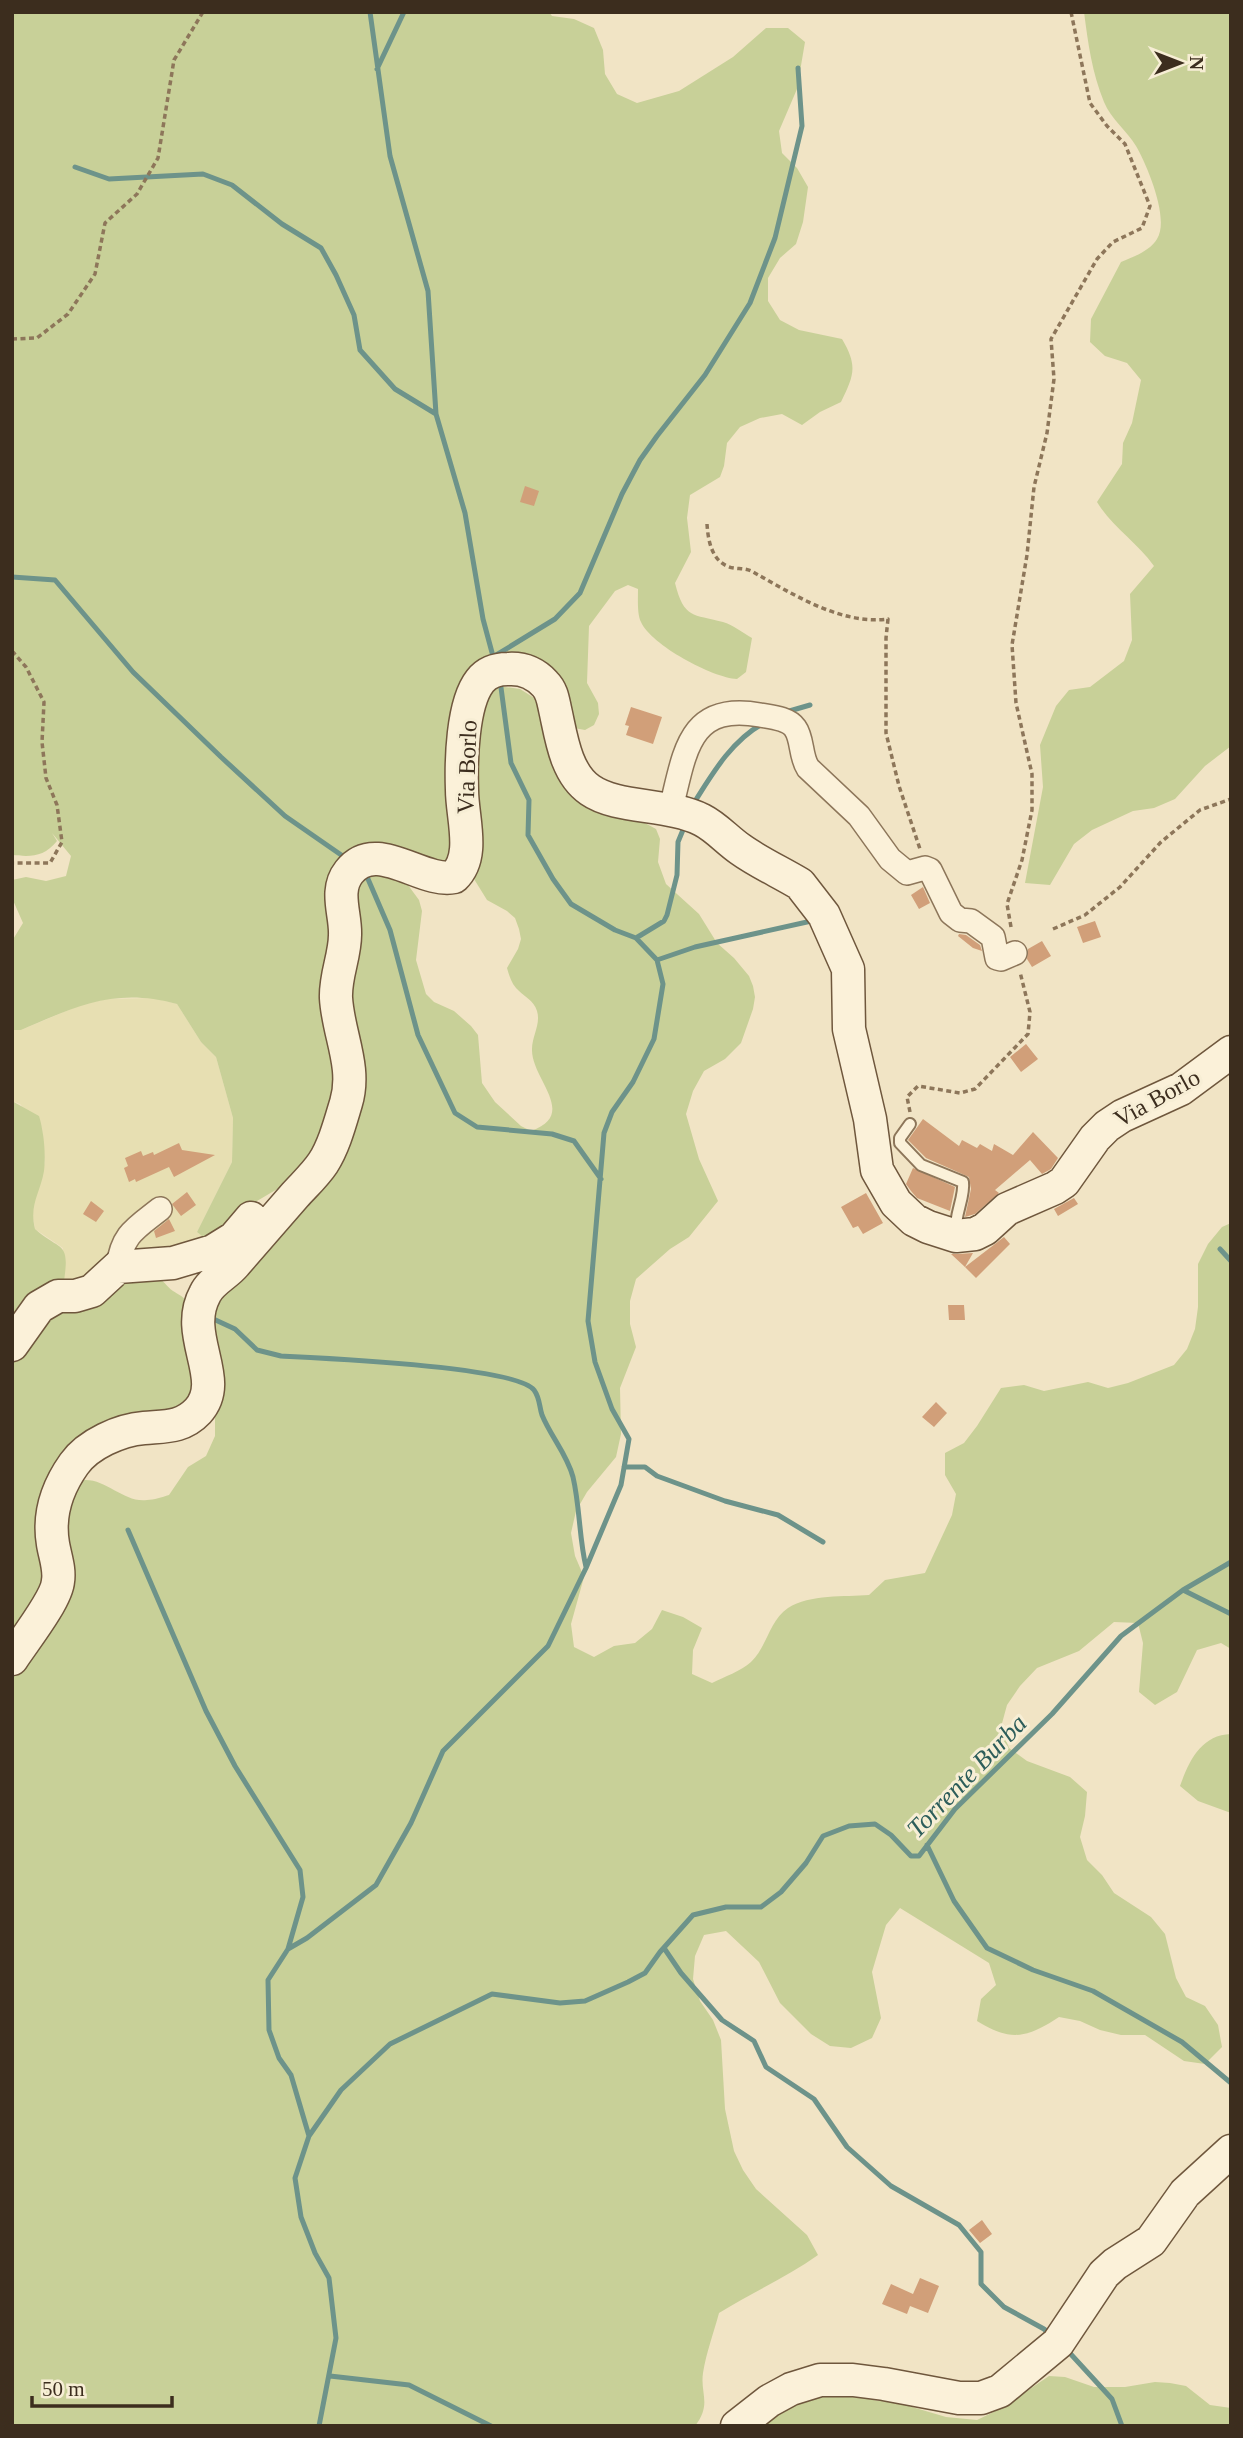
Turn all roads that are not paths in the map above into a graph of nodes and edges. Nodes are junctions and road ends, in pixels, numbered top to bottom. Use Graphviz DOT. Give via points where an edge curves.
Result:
graph roads {
  1 [pos="671,808"];
  2 [pos="1015,953"];
  3 [pos="1231,1052"];
  4 [pos="910,1124"];
  5 [pos="296,1194"];
  6 [pos="160,1209"];
  7 [pos="956,1236"];
  8 [pos="118,1267"];
  9 [pos="12,1345"];
  10 [pos="12,1659"];
  11 [pos="1231,2151"];
  12 [pos="737,2426"];
  1 -- 2 [label="street" via="686,755 706,720 736,712 789,722 808,768 859,817 890,859 907,873 925,868 951,913 993,937 997,958"];
  1 -- 5 [label="main road, Via Borlo" via="612,799 589,790 571,768 549,688 534,675 499,669 480,681 469,708 464,740 466,853 460,871 454,877 437,878 394,861 370,860 349,871 344,882 345,935 336,997 349,1059 349,1094 323,1163"];
  1 -- 7 [label="main road, Via Borlo" via="703,820 742,851 800,884 824,915 848,969 849,1029 877,1170 905,1213"];
  3 -- 7 [label="main road, Via Borlo" via="1181,1089 1107,1126 1064,1182 1007,1209 985,1229"];
  4 -- 7 [label="lane" via="900,1143 921,1165 963,1182"];
  5 -- 8 [label="main road" via="254,1214 234,1238 214,1251 173,1263"];
  5 -- 10 [label="main road, Via Borlo" via="206,1291 199,1306 198,1334 209,1380 198,1411 177,1425 143,1428 112,1438 81,1455 73,1465 51,1515 58,1585"];
  6 -- 8 [label="street" via="125,1238"];
  8 -- 9 [label="main road" via="92,1291 58,1296 39,1307"];
  11 -- 12 [label="main road" via="1185,2193 1151,2241 1104,2274 1058,2343 1000,2391 981,2398 959,2398 874,2383 820,2380 769,2401"];
}
